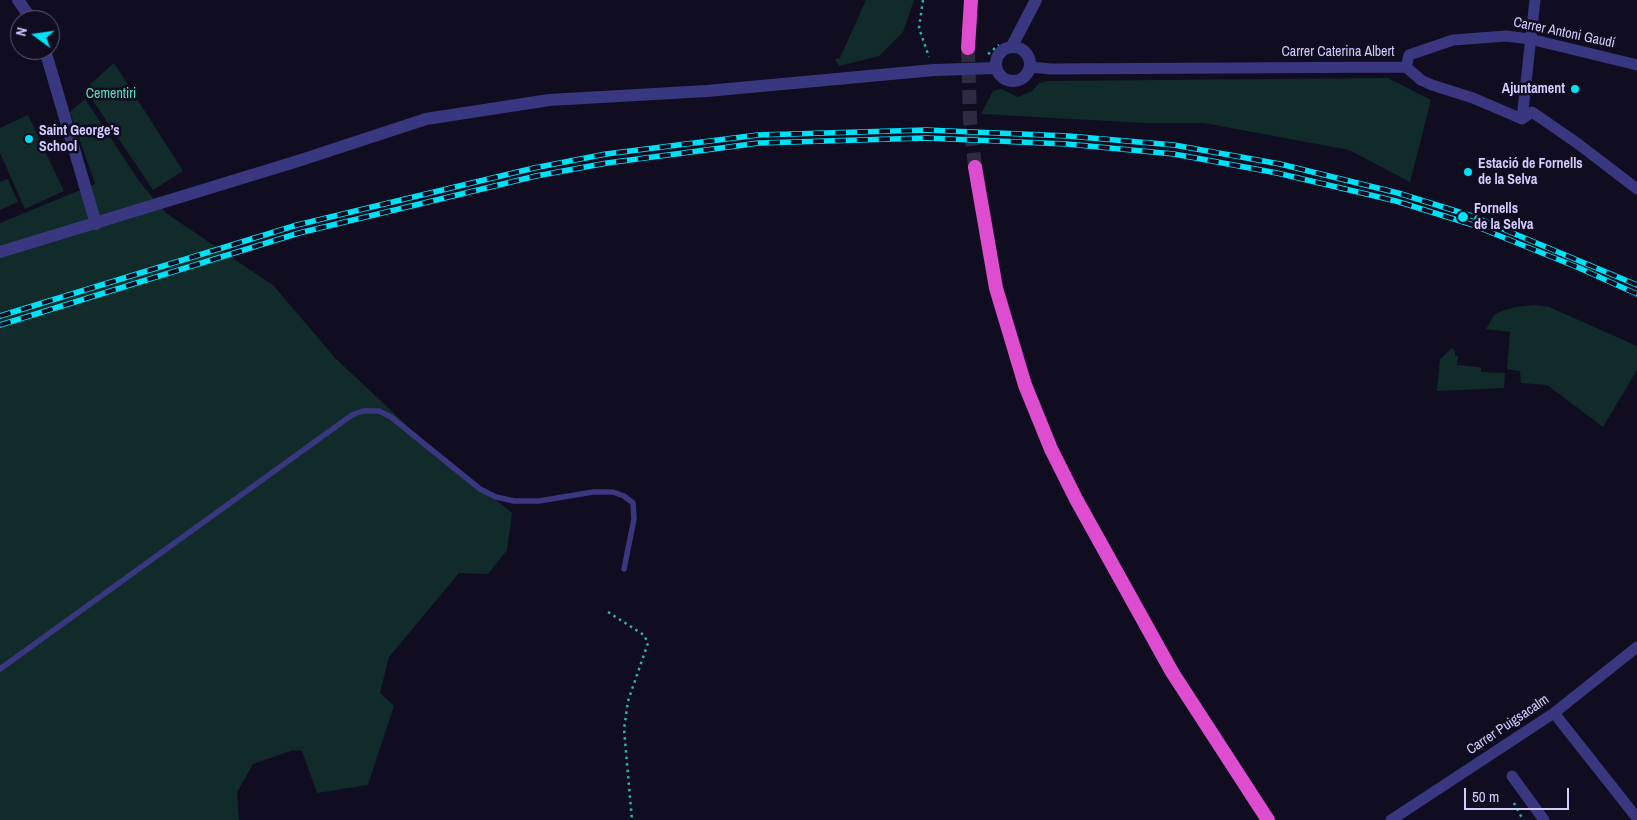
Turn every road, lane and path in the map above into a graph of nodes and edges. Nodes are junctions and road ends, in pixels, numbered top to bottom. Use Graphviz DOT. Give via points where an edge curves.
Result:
graph roads {
  1 [pos="923,0"];
  2 [pos="971,0"];
  3 [pos="1036,0"];
  4 [pos="1535,0"];
  5 [pos="1530,39"];
  6 [pos="1012,46"];
  7 [pos="968,48"];
  8 [pos="48,60"];
  9 [pos="1637,65"];
  10 [pos="1030,67"];
  11 [pos="1406,67"];
  12 [pos="996,68"];
  13 [pos="934,70"];
  14 [pos="1522,119"];
  15 [pos="975,167"];
  16 [pos="1637,189"];
  17 [pos="96,224"];
  18 [pos="0,252"];
  19 [pos="624,569"];
  20 [pos="608,612"];
  21 [pos="1637,647"];
  22 [pos="0,669"];
  23 [pos="1554,713"];
  24 [pos="1512,776"];
  25 [pos="1637,818"];
  26 [pos="632,820"];
  27 [pos="1268,820"];
  28 [pos="1391,820"];
  29 [pos="1544,820"];
  1 -- 13 [label="path" via="919,28"];
  2 -- 7 [label="highway"];
  3 -- 6 [label="street"];
  4 -- 5 [label="street"];
  5 -- 9 [label="street, Carrer Antoni Gaudí"];
  5 -- 11 [label="street, Carrer Antoni Gaudí" via="1506,36 1453,40 1409,55"];
  5 -- 14 [label="street"];
  6 -- 10 [label="street" via="1026,52"];
  6 -- 12 [label="street" via="999,53"];
  8 -- 17 [label="street"];
  10 -- 11 [label="street, Carrer Caterina Albert"];
  10 -- 12 [label="street" via="1026,76 1013,81 1004,79"];
  11 -- 14 [label="street, Carrer Caterina Albert" via="1432,85 1474,98"];
  12 -- 13 [label="street"];
  13 -- 17 [label="street" via="707,91 550,100 426,119"];
  14 -- 16 [label="street, Carrer Caterina Albert" via="1532,112"];
  15 -- 27 [label="highway" via="996,288 1026,385 1051,449 1172,672"];
  17 -- 18 [label="street"];
  19 -- 22 [label="lane" via="634,519 633,503 624,496 613,492 593,492 539,501 496,497 480,489 402,424 379,411 363,411 352,415"];
  20 -- 26 [label="path" via="644,635 648,643 628,701 624,728"];
  21 -- 23 [label="street, Carrer Puigsacalm"];
  23 -- 25 [label="street"];
  23 -- 28 [label="street, Carrer Puigsacalm"];
  24 -- 29 [label="street"];
}
